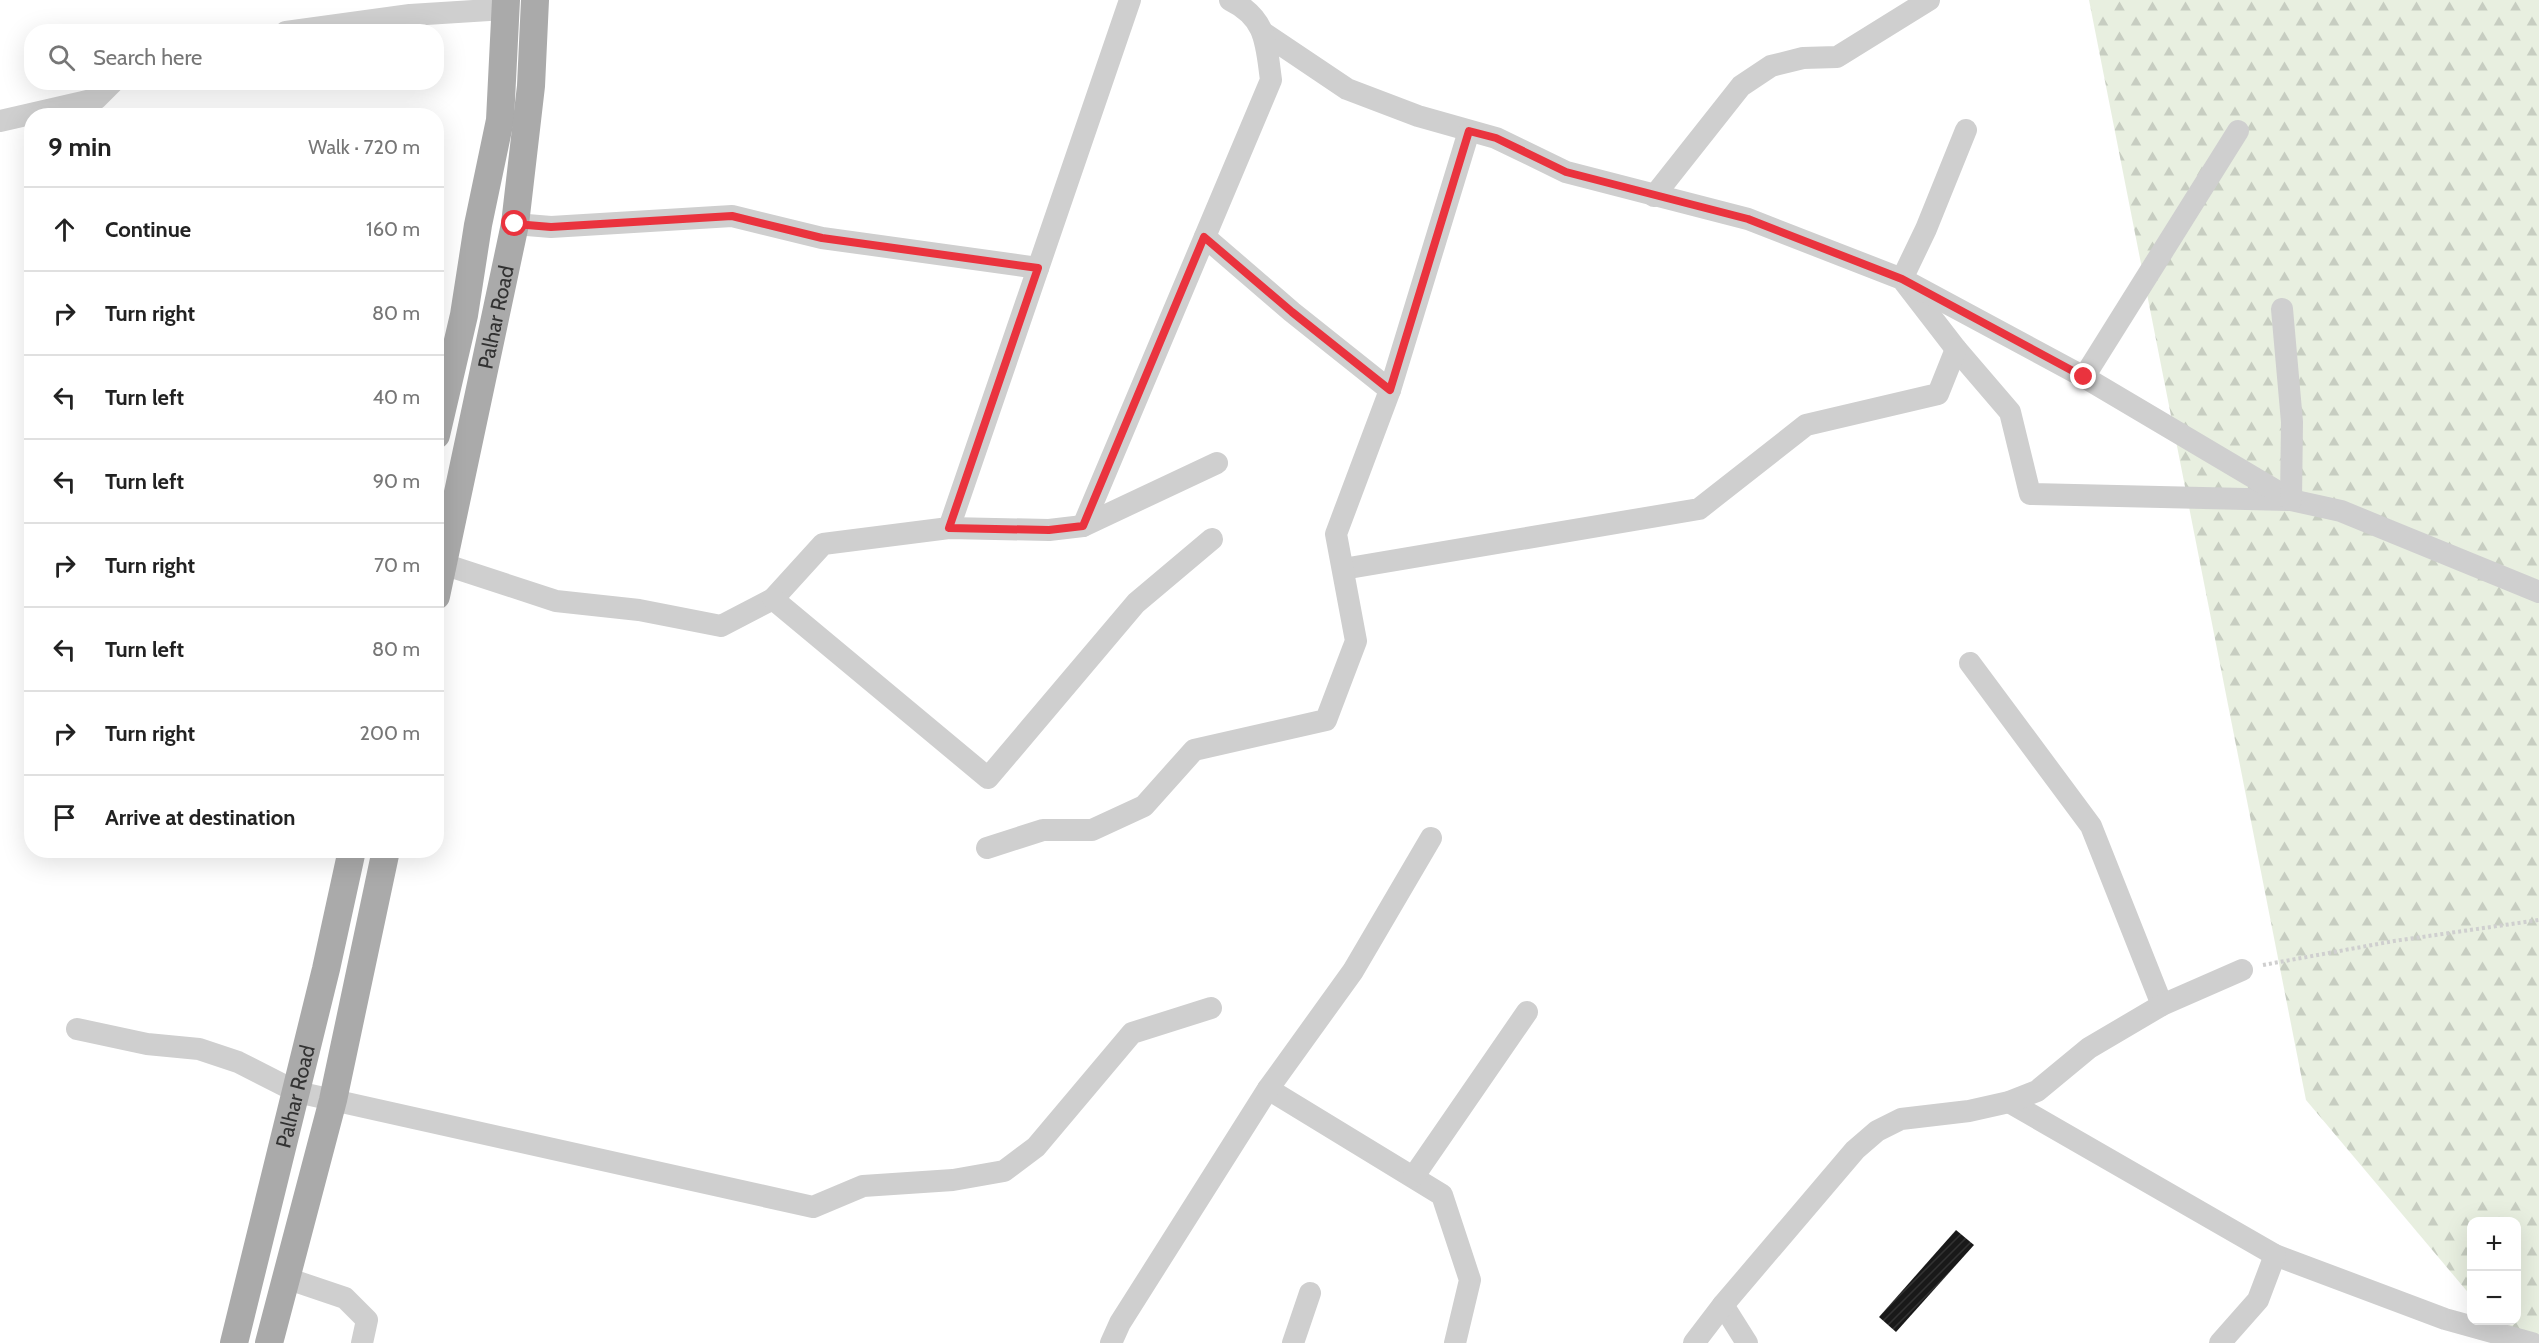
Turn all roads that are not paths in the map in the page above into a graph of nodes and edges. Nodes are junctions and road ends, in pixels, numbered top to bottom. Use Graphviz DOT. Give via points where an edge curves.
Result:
graph roads {
  1 [pos="535,0"];
  2 [pos="1130,0"];
  3 [pos="1230,0"];
  4 [pos="1929,0"];
  5 [pos="506,4"];
  6 [pos="344,24"];
  7 [pos="1265,34"];
  8 [pos="105,90"];
  9 [pos="57,108"];
  10 [pos="24,116"];
  11 [pos="0,121"];
  12 [pos="1966,130"];
  13 [pos="1469,131"];
  14 [pos="2238,131"];
  15 [pos="1654,196"];
  16 [pos="515,224"];
  17 [pos="1204,237"];
  18 [pos="1038,268"];
  19 [pos="1902,279"];
  20 [pos="2282,309"];
  21 [pos="1956,349"];
  22 [pos="2084,377"];
  23 [pos="1390,390"];
  24 [pos="444,401"];
  25 [pos="1217,463"];
  26 [pos="2291,500"];
  27 [pos="1083,526"];
  28 [pos="949,528"];
  29 [pos="1212,539"];
  30 [pos="444,559"];
  31 [pos="444,564"];
  32 [pos="1343,569"];
  33 [pos="2539,592"];
  34 [pos="773,599"];
  35 [pos="1970,663"];
  36 [pos="1431,838"];
  37 [pos="987,848"];
  38 [pos="350,858"];
  39 [pos="384,858"];
  40 [pos="2242,970"];
  41 [pos="2162,1005"];
  42 [pos="1211,1008"];
  43 [pos="1527,1012"];
  44 [pos="77,1029"];
  45 [pos="1268,1089"];
  46 [pos="297,1092"];
  47 [pos="333,1100"];
  48 [pos="2009,1102"];
  49 [pos="1414,1176"];
  50 [pos="2275,1255"];
  51 [pos="286,1278"];
  52 [pos="1310,1293"];
  53 [pos="1723,1305"];
  54 [pos="234,1343"];
  55 [pos="269,1343"];
  56 [pos="363,1343"];
  57 [pos="1111,1343"];
  58 [pos="1293,1343"];
  59 [pos="1455,1343"];
  60 [pos="1694,1343"];
  61 [pos="1747,1343"];
  62 [pos="2220,1343"];
  63 [pos="2532,1343"];
  1 -- 16 [label="main road, Palhar Road" via="531,86"];
  2 -- 18 [label="street"];
  3 -- 7 [label="street" via="1247,8"];
  4 -- 15 [label="street" via="1837,57 1803,58 1771,66 1741,86"];
  5 -- 6 [label="street"];
  5 -- 24 [label="main road, Palhar Road" via="500,120"];
  7 -- 13 [label="street" via="1347,89"];
  7 -- 17 [label="street" via="1271,80"];
  8 -- 9 [label="street" via="96,99"];
  10 -- 11 [label="street"];
  12 -- 19 [label="street"];
  13 -- 15 [label="street" via="1496,138 1566,172"];
  13 -- 23 [label="street"];
  14 -- 22 [label="street"];
  15 -- 19 [label="street" via="1748,219"];
  16 -- 18 [label="street" via="551,227 732,216 822,238"];
  16 -- 30 [label="main road, Palhar Road"];
  17 -- 23 [label="street"];
  17 -- 27 [label="street"];
  18 -- 28 [label="street"];
  19 -- 21 [label="street"];
  19 -- 22 [label="street"];
  20 -- 26 [label="street" via="2292,422"];
  21 -- 26 [label="street" via="2010,412 2030,494"];
  21 -- 32 [label="street" via="1938,394 1806,424 1699,509"];
  22 -- 26 [label="street"];
  23 -- 32 [label="street" via="1336,534"];
  25 -- 27 [label="street"];
  26 -- 33 [label="street" via="2341,512"];
  27 -- 28 [label="street" via="1049,530"];
  28 -- 34 [label="street" via="823,544"];
  29 -- 34 [label="street" via="1136,603 988,778"];
  31 -- 34 [label="street" via="556,601 639,610 721,626"];
  32 -- 37 [label="street" via="1356,641 1326,720 1194,750 1144,806 1092,831 1043,830"];
  35 -- 41 [label="street" via="2091,826"];
  36 -- 45 [label="street" via="1353,971"];
  38 -- 46 [label="main road, Palhar Road"];
  39 -- 47 [label="main road, Palhar Road"];
  40 -- 41 [label="street"];
  41 -- 48 [label="street" via="2089,1048 2037,1091"];
  42 -- 47 [label="street" via="1132,1033 1036,1148 1005,1171 952,1180 863,1186 813,1207"];
  43 -- 49 [label="street"];
  44 -- 46 [label="street" via="147,1044 200,1049 238,1062"];
  45 -- 49 [label="street"];
  45 -- 57 [label="street"];
  46 -- 47 [label="street"];
  46 -- 54 [label="main road, Palhar Road"];
  47 -- 51 [label="main road, Palhar Road"];
  48 -- 50 [label="street"];
  48 -- 53 [label="street" via="1901,1119 1877,1131 1855,1150"];
  49 -- 59 [label="street" via="1442,1195 1470,1280"];
  50 -- 62 [label="street" via="2258,1300"];
  50 -- 63 [label="street" via="2445,1319"];
  51 -- 55 [label="main road, Palhar Road"];
  51 -- 56 [label="street" via="345,1298 367,1320"];
  52 -- 58 [label="street"];
  53 -- 60 [label="street"];
  53 -- 61 [label="street"];
}
